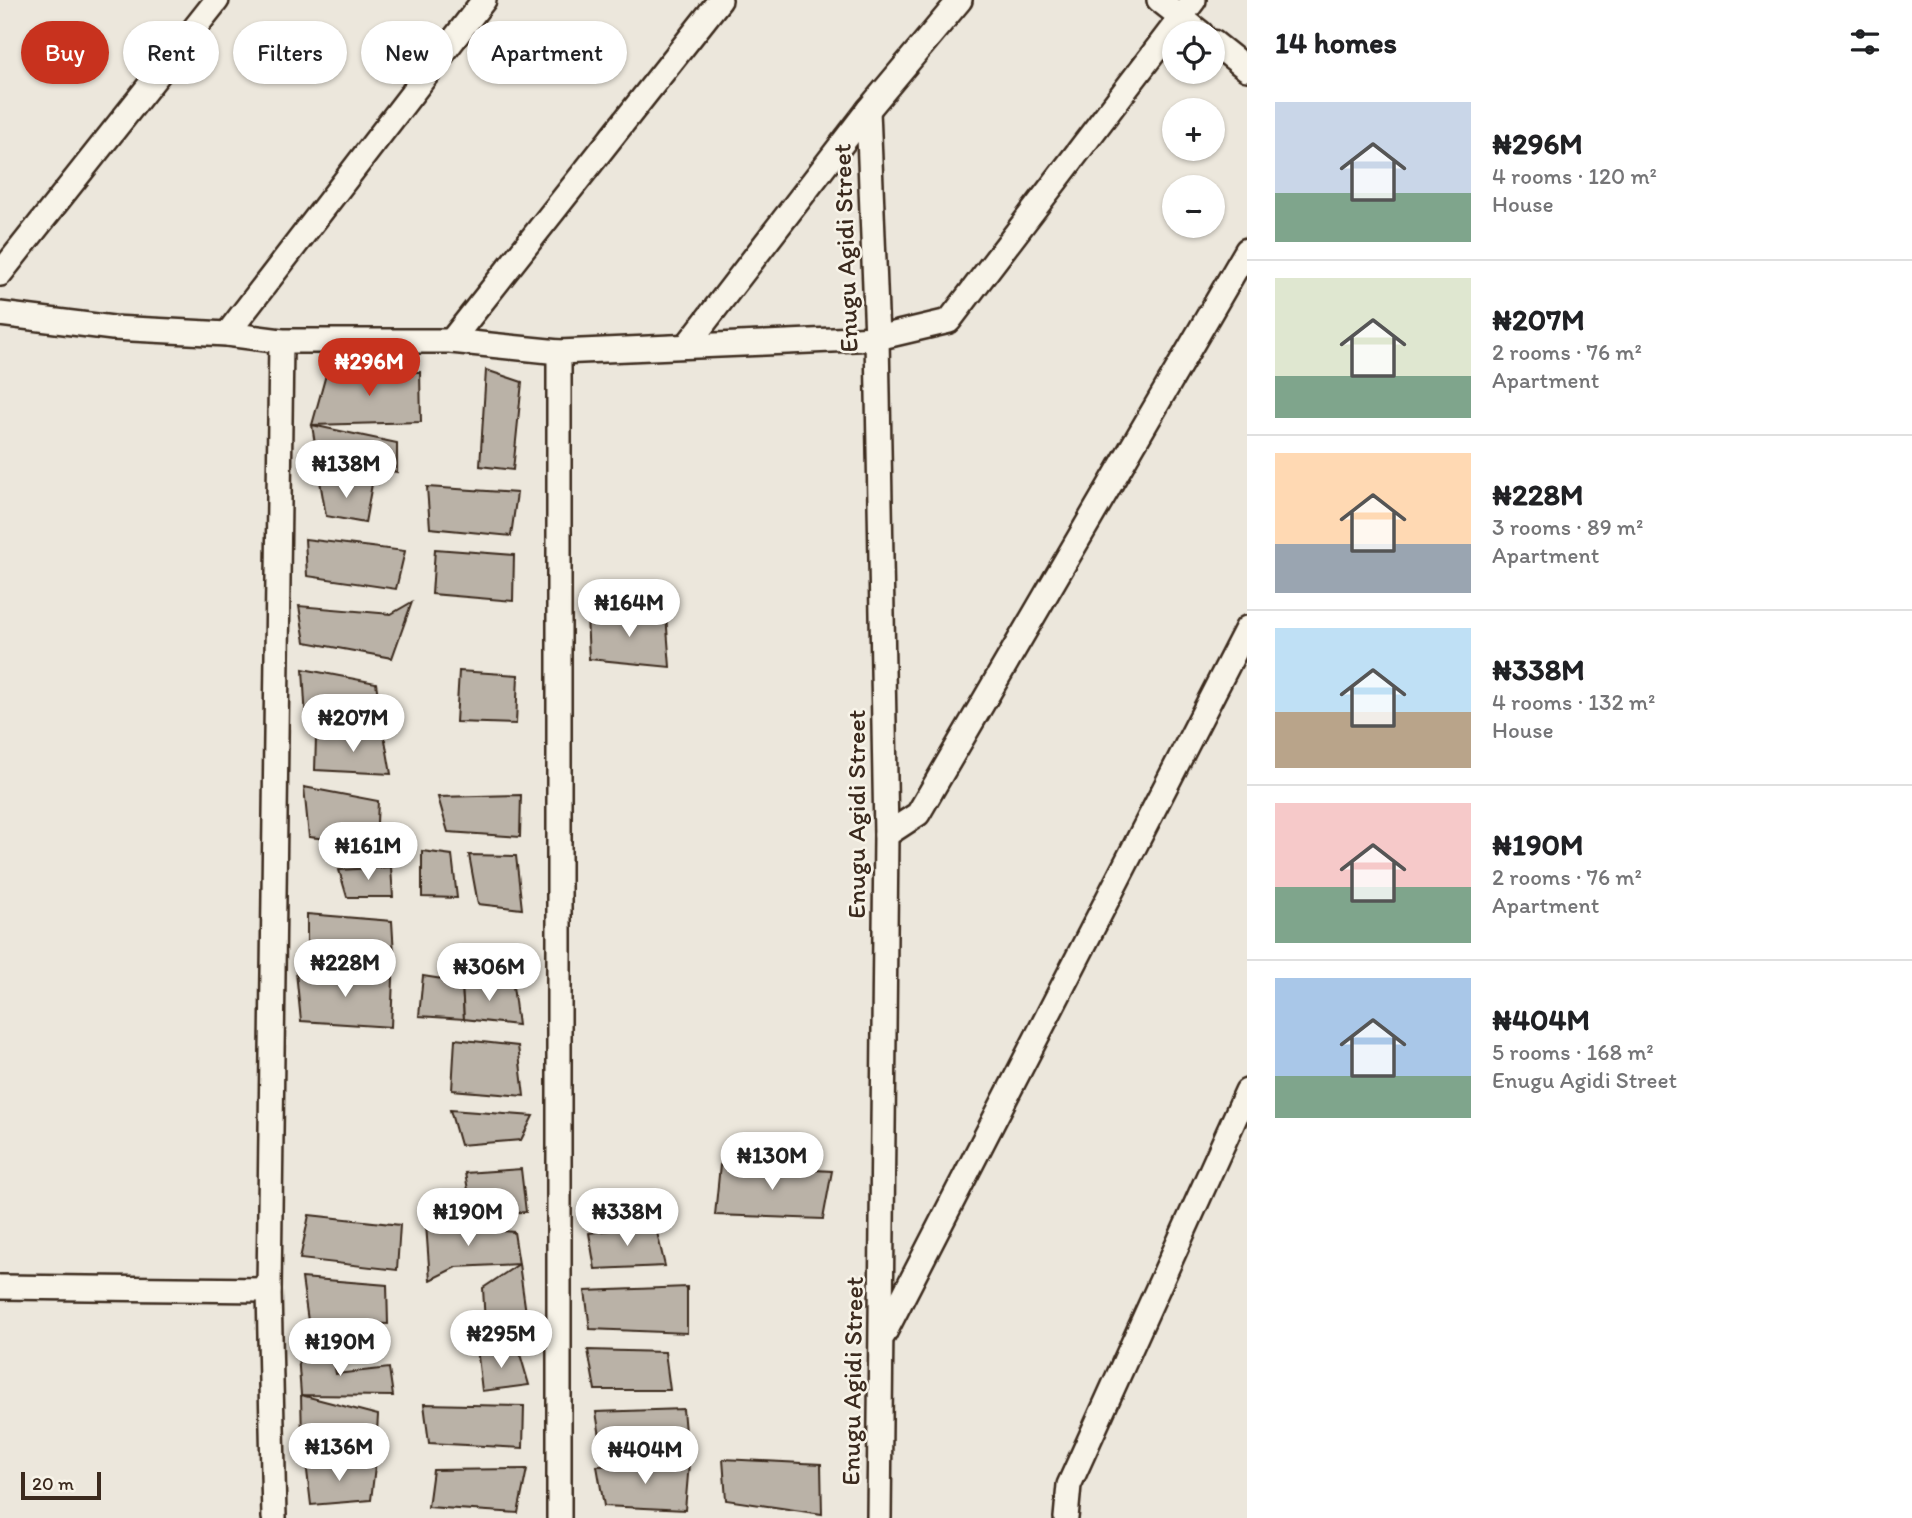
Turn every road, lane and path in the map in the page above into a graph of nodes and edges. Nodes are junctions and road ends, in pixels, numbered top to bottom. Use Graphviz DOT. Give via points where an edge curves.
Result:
graph roads {
  1 [pos="217,0"];
  2 [pos="484,0"];
  3 [pos="720,0"];
  4 [pos="960,0"];
  5 [pos="1160,0"];
  6 [pos="1187,8"];
  7 [pos="1225,52"];
  8 [pos="1247,69"];
  9 [pos="868,110"];
  10 [pos="1247,250"];
  11 [pos="0,274"];
  12 [pos="0,313"];
  13 [pos="227,334"];
  14 [pos="877,338"];
  15 [pos="281,341"];
  16 [pos="451,341"];
  17 [pos="688,344"];
  18 [pos="559,352"];
  19 [pos="1247,628"];
  20 [pos="886,835"];
  21 [pos="1247,1091"];
  22 [pos="0,1287"];
  23 [pos="269,1290"];
  24 [pos="881,1340"];
  25 [pos="274,1518"];
  26 [pos="559,1518"];
  27 [pos="879,1518"];
  28 [pos="1066,1518"];
  1 -- 11 [label="street"];
  2 -- 13 [label="street"];
  3 -- 16 [label="street"];
  4 -- 9 [label="street"];
  5 -- 6 [label="street"];
  6 -- 14 [label="street" via="949,321"];
  7 -- 8 [label="street"];
  9 -- 14 [label="street, Enugu Agidi Street"];
  9 -- 17 [label="street"];
  10 -- 20 [label="street" via="918,814"];
  12 -- 13 [label="street" via="113,328"];
  13 -- 15 [label="street"];
  14 -- 17 [label="street"];
  14 -- 20 [label="street, Enugu Agidi Street"];
  15 -- 16 [label="street"];
  15 -- 23 [label="street"];
  16 -- 18 [label="street"];
  17 -- 18 [label="street"];
  18 -- 26 [label="street"];
  19 -- 24 [label="street"];
  20 -- 24 [label="street, Enugu Agidi Street"];
  21 -- 28 [label="street" via="1069,1485"];
  22 -- 23 [label="street"];
  23 -- 25 [label="street"];
  24 -- 27 [label="street, Enugu Agidi Street"];
}
